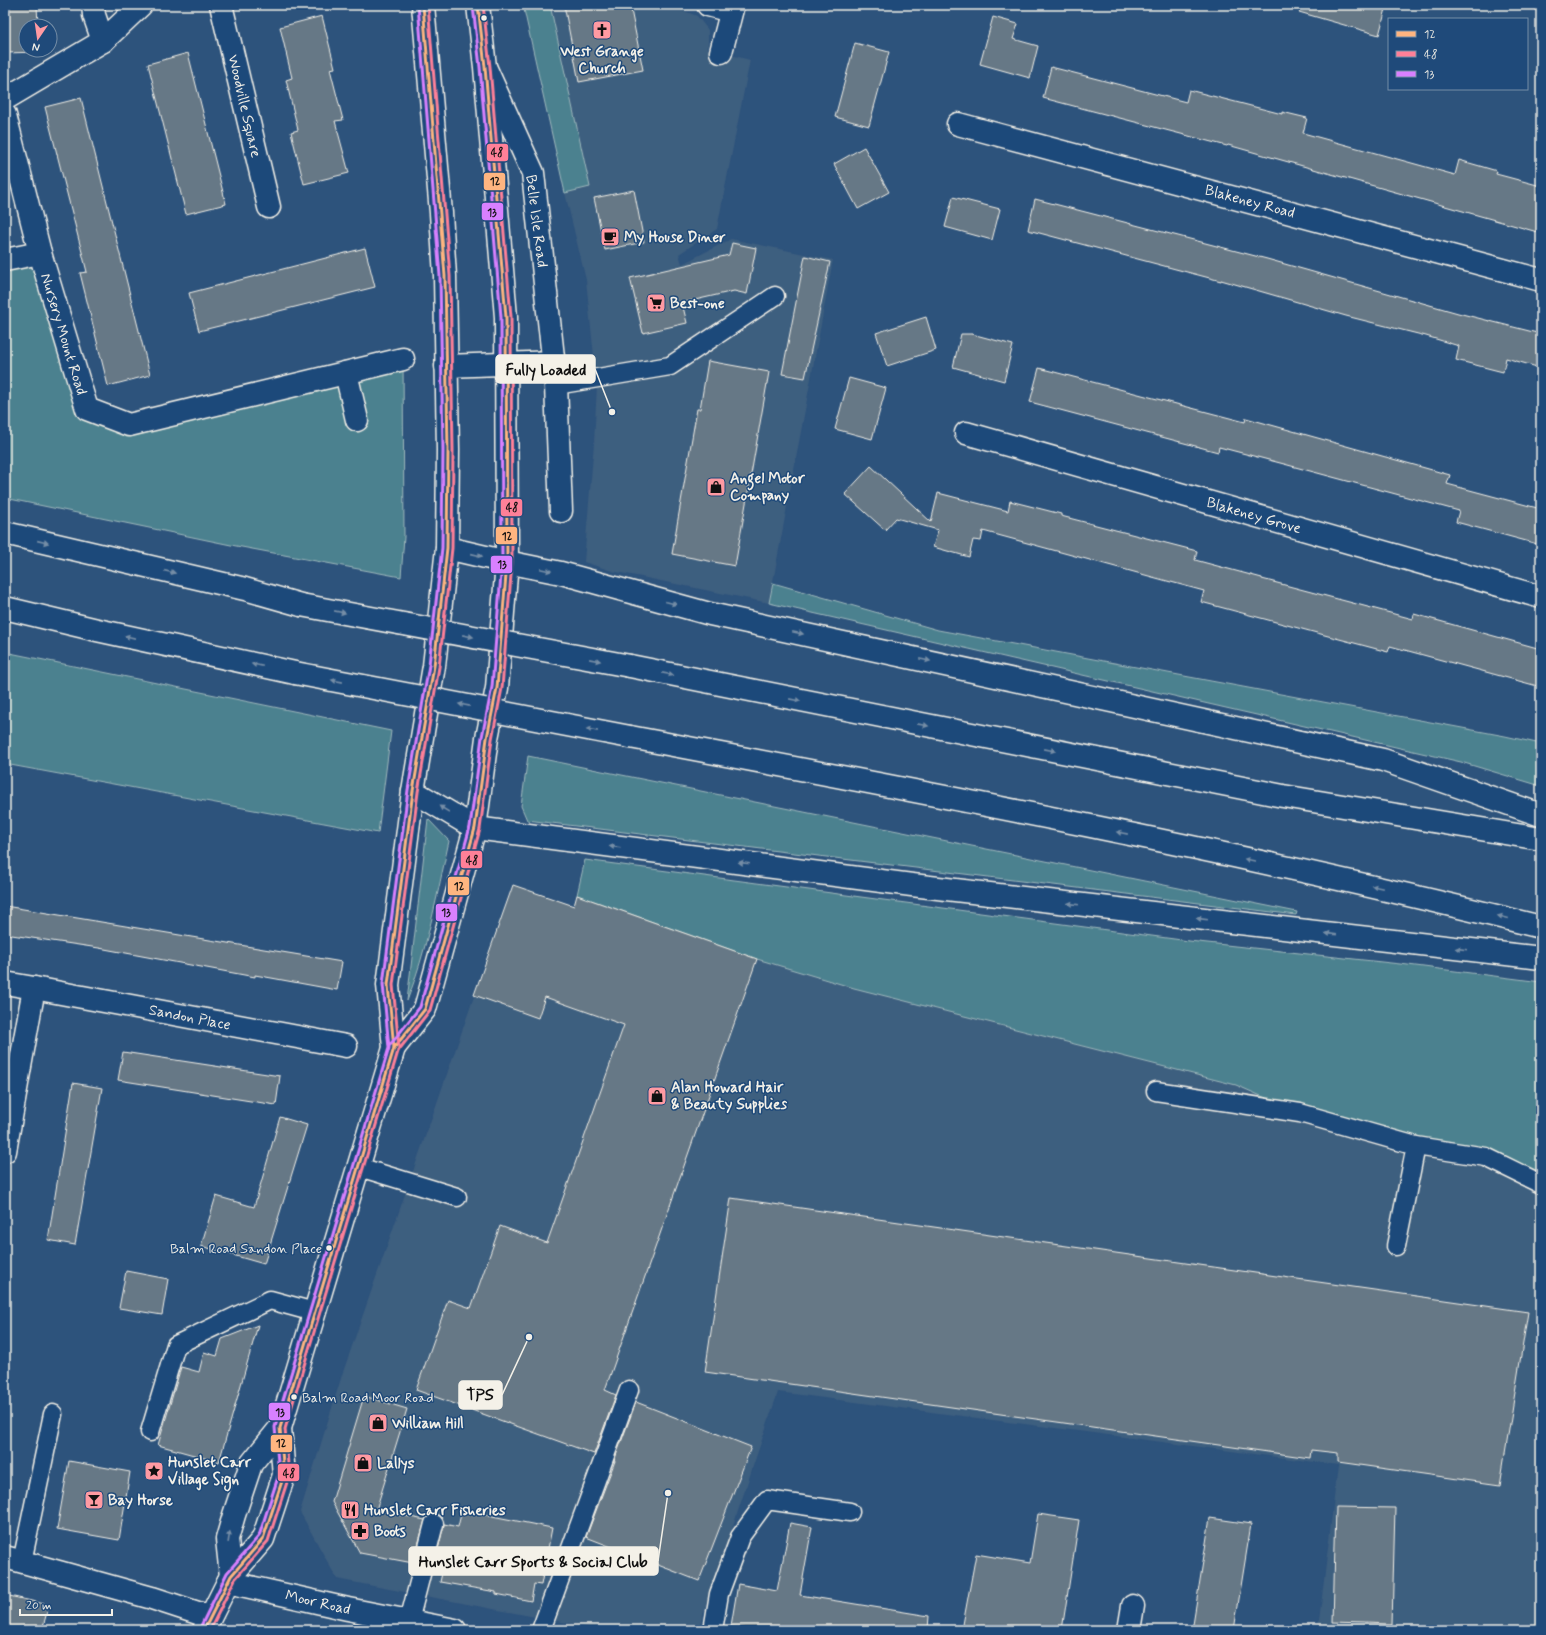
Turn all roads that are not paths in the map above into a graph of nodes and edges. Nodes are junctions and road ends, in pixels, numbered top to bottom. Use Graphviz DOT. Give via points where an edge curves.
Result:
graph roads {
  1 [pos="93,5"];
  2 [pos="141,5"];
  3 [pos="221,5"];
  4 [pos="423,5"];
  5 [pos="478,5"];
  6 [pos="708,5"];
  7 [pos="732,8"];
  8 [pos="103,41"];
  9 [pos="720,52"];
  10 [pos="485,67"];
  11 [pos="5,99"];
  12 [pos="5,115"];
  13 [pos="958,124"];
  14 [pos="269,207"];
  15 [pos="40,253"];
  16 [pos="5,260"];
  17 [pos="1541,280"];
  18 [pos="775,296"];
  19 [pos="403,359"];
  20 [pos="554,362"];
  21 [pos="506,364"];
  22 [pos="446,366"];
  23 [pos="346,373"];
  24 [pos="556,385"];
  25 [pos="357,420"];
  26 [pos="966,433"];
  27 [pos="561,511"];
  28 [pos="5,533"];
  29 [pos="447,548"];
  30 [pos="508,562"];
  31 [pos="1541,597"];
  32 [pos="5,608"];
  33 [pos="413,791"];
  34 [pos="1541,815"];
  35 [pos="475,828"];
  36 [pos="1541,840"];
  37 [pos="1541,927"];
  38 [pos="1541,958"];
  39 [pos="5,983"];
  40 [pos="34,988"];
  41 [pos="346,1046"];
  42 [pos="394,1048"];
  43 [pos="1156,1091"];
  44 [pos="1416,1146"];
  45 [pos="5,1151"];
  46 [pos="359,1167"];
  47 [pos="1541,1184"];
  48 [pos="457,1197"];
  49 [pos="1396,1246"];
  50 [pos="314,1312"];
  51 [pos="629,1390"];
  52 [pos="53,1414"];
  53 [pos="280,1428"];
  54 [pos="150,1432"];
  55 [pos="850,1512"];
  56 [pos="434,1524"];
  57 [pos="13,1560"];
  58 [pos="229,1579"];
  59 [pos="1132,1606"];
  60 [pos="409,1621"];
  61 [pos="207,1624"];
  62 [pos="455,1630"];
  63 [pos="541,1630"];
  64 [pos="713,1630"];
  65 [pos="1129,1630"];
  1 -- 8 [label="main road"];
  2 -- 8 [label="main road"];
  3 -- 14 [label="main road, Woodville Square"];
  4 -- 22 [label="main road, Belle Isle Road" via="441,213"];
  5 -- 10 [label="main road, Belle Isle Road"];
  6 -- 7 [label="main road"];
  7 -- 9 [label="main road"];
  8 -- 11 [label="main road"];
  10 -- 20 [label="main road, Belle Isle Road" via="533,173"];
  10 -- 21 [label="main road, Belle Isle Road" via="506,317"];
  12 -- 15 [label="main road, Nursery Mount Road"];
  13 -- 17 [label="main road, Blakeney Road"];
  15 -- 16 [label="main road"];
  15 -- 23 [label="main road, Nursery Mount Road" via="87,409 129,425"];
  18 -- 24 [label="lane" via="670,366"];
  19 -- 23 [label="main road, Nursery Mount Road"];
  20 -- 21 [label="main road"];
  20 -- 24 [label="main road, Belle Isle Road"];
  21 -- 22 [label="main road"];
  21 -- 30 [label="main road, Belle Isle Road"];
  22 -- 29 [label="main road, Belle Isle Road"];
  23 -- 25 [label="main road"];
  24 -- 27 [label="main road, Belle Isle Road"];
  26 -- 31 [label="main road, Blakeney Grove"];
  28 -- 36 [label="main road, one-way, bridge" via="245,589 302,605 630,666 1283,796"];
  29 -- 30 [label="main road, one-way"];
  29 -- 33 [label="main road, Belle Isle Road" via="434,666"];
  30 -- 34 [label="main road, one-way" via="710,614 1383,760"];
  30 -- 35 [label="main road, Belle Isle Road" via="497,688 487,738"];
  37 -- 32 [label="main road, one-way, bridge" via="1417,896 1149,838 885,784 295,673"];
  35 -- 33 [label="main road, one-way"];
  33 -- 42 [label="main road, Belle Isle Road" via="388,986"];
  38 -- 35 [label="main road, one-way" via="912,885"];
  35 -- 42 [label="main road, Belle Isle Road" via="425,1009"];
  39 -- 40 [label="main road, Sandon Place"];
  40 -- 41 [label="main road, Sandon Place"];
  40 -- 45 [label="main road"];
  42 -- 46 [label="main road, Belle Isle Road"];
  43 -- 44 [label="lane" via="1300,1113"];
  44 -- 47 [label="lane" via="1486,1157"];
  44 -- 49 [label="lane"];
  46 -- 48 [label="lane"];
  46 -- 50 [label="main road, Belle Isle Road"];
  50 -- 53 [label="main road, Belle Isle Road"];
  50 -- 54 [label="lane" via="270,1300 176,1345"];
  51 -- 63 [label="lane"];
  52 -- 57 [label="lane"];
  58 -- 53 [label="main road, Belle Isle Road, one-way" via="227,1539 251,1464"];
  53 -- 58 [label="main road, Belle Isle Road" via="284,1475 278,1494 262,1539"];
  55 -- 64 [label="lane" via="767,1500 740,1536 719,1594"];
  56 -- 60 [label="lane"];
  57 -- 61 [label="main road" via="152,1598"];
  58 -- 60 [label="main road, Moor Road" via="348,1609"];
  58 -- 61 [label="main road"];
  59 -- 65 [label="main road"];
  60 -- 62 [label="main road, Moor Road"];
}
